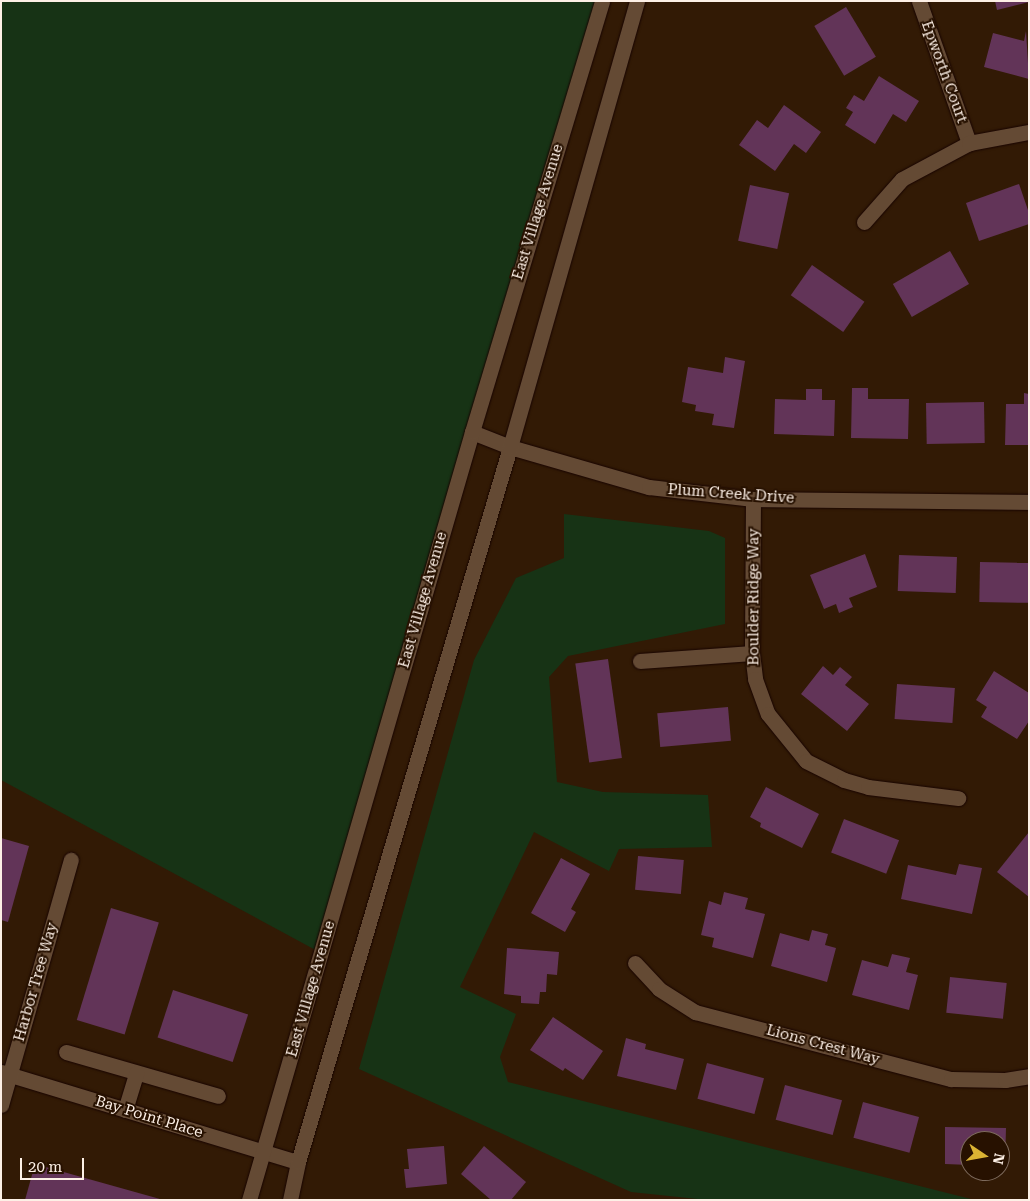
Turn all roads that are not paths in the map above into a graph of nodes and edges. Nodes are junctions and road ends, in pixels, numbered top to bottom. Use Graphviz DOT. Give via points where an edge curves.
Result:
graph roads {
  1 [pos="602,1"];
  2 [pos="637,1"];
  3 [pos="919,1"];
  4 [pos="1029,132"];
  5 [pos="969,143"];
  6 [pos="864,222"];
  7 [pos="472,432"];
  8 [pos="510,447"];
  9 [pos="753,499"];
  10 [pos="1029,502"];
  11 [pos="752,653"];
  12 [pos="640,661"];
  13 [pos="958,798"];
  14 [pos="71,860"];
  15 [pos="635,963"];
  16 [pos="66,1052"];
  17 [pos="136,1073"];
  18 [pos="6,1074"];
  19 [pos="1029,1076"];
  20 [pos="218,1096"];
  21 [pos="1,1105"];
  22 [pos="125,1110"];
  23 [pos="263,1152"];
  24 [pos="298,1162"];
  25 [pos="249,1200"];
  26 [pos="290,1200"];
  1 -- 7 [label="street, East Village Avenue"];
  2 -- 8 [label="street"];
  3 -- 5 [label="street, Epworth Court"];
  4 -- 5 [label="street"];
  5 -- 6 [label="street" via="902,178"];
  7 -- 8 [label="street, Plum Creek Drive"];
  7 -- 23 [label="street, East Village Avenue"];
  8 -- 9 [label="street, Plum Creek Drive" via="649,487"];
  8 -- 24 [label="street"];
  9 -- 10 [label="street, Plum Creek Drive"];
  9 -- 11 [label="street, Boulder Ridge Way"];
  11 -- 12 [label="street"];
  11 -- 13 [label="street, Boulder Ridge Way" via="755,679 768,714 806,761 844,780 868,787"];
  14 -- 18 [label="street, Harbor Tree Way"];
  15 -- 19 [label="street, Lions Crest Way" via="659,989 695,1012 951,1079 1005,1080"];
  16 -- 17 [label="street"];
  17 -- 20 [label="street"];
  17 -- 22 [label="street"];
  18 -- 21 [label="street, Harbor Tree Way"];
  18 -- 22 [label="street, Bay Point Place"];
  22 -- 23 [label="street, Bay Point Place"];
  23 -- 24 [label="street, Bay Point Place"];
  23 -- 25 [label="street, East Village Avenue"];
  24 -- 26 [label="street"];
}
